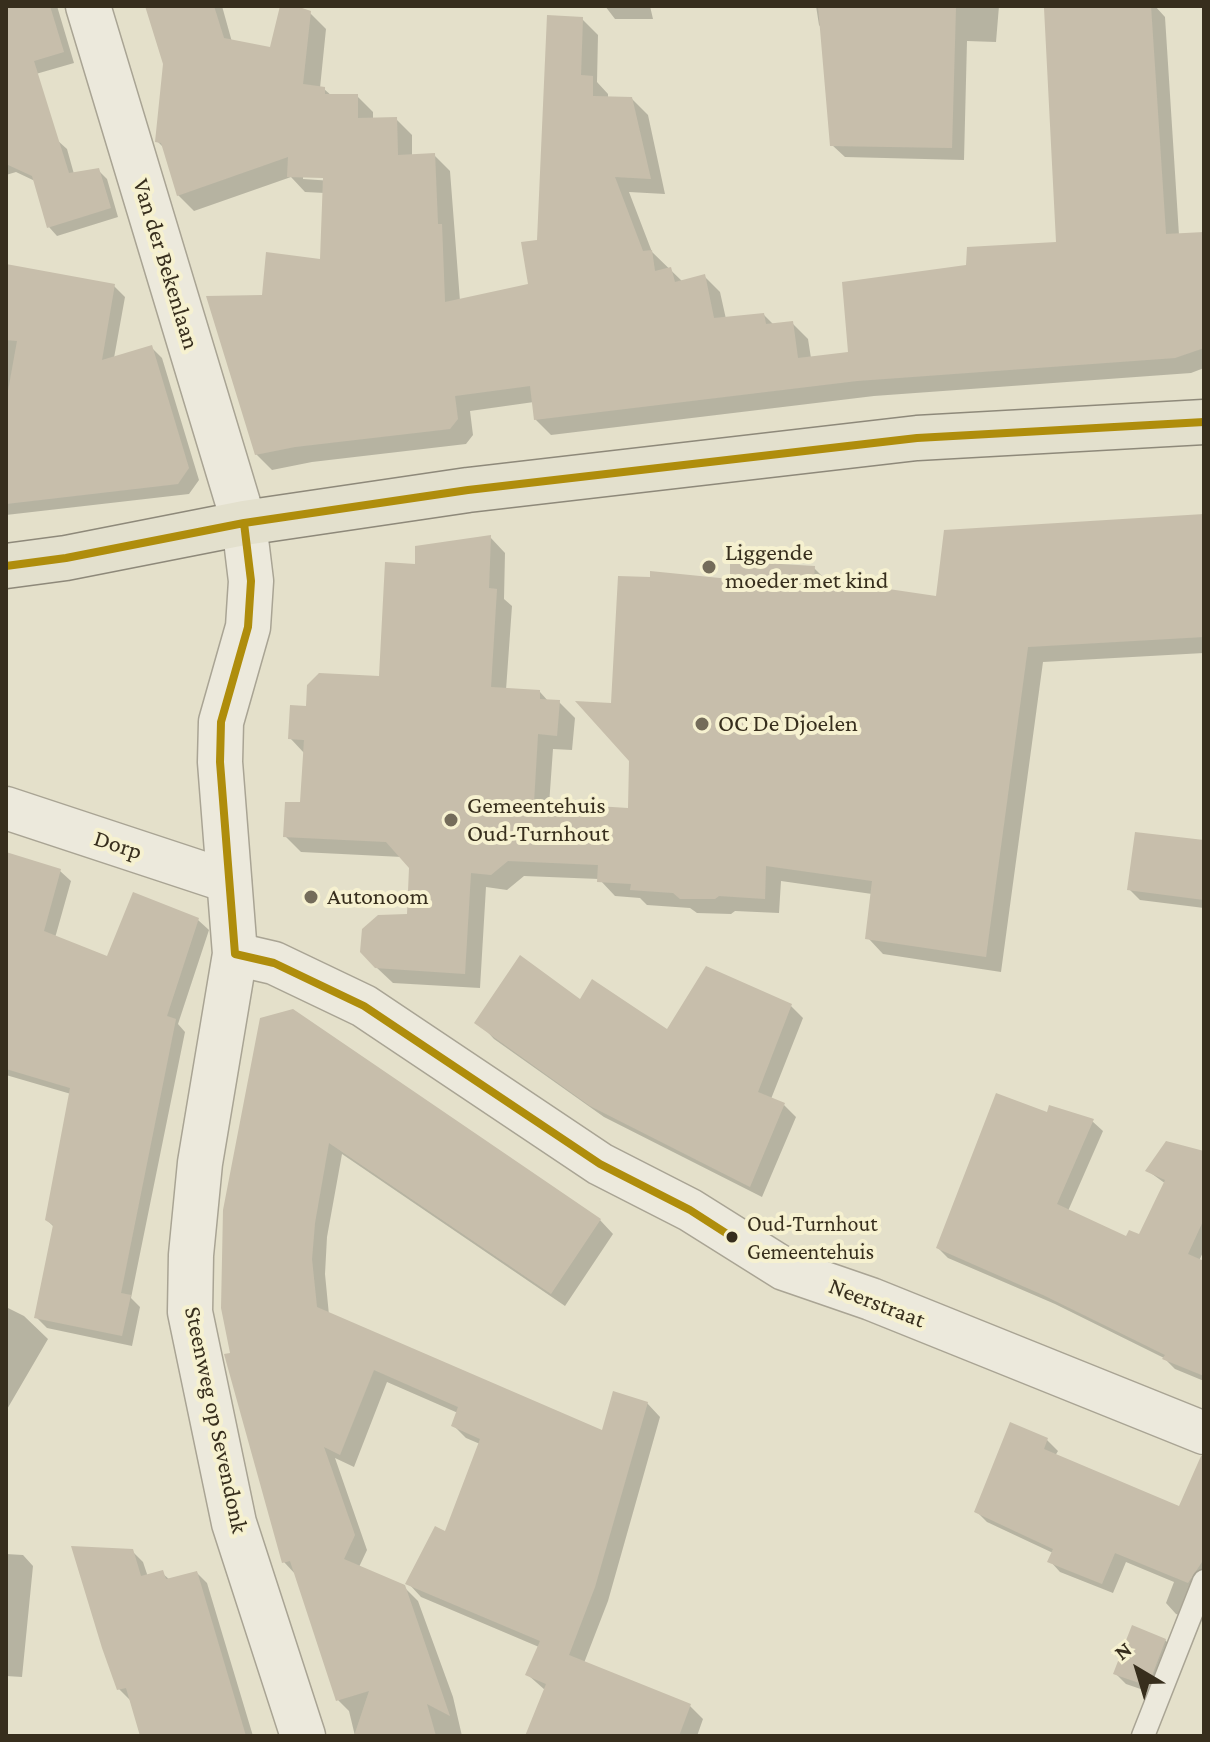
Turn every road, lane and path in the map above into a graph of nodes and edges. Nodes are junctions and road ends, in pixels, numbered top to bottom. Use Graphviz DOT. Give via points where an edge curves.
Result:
graph roads {
  1 [pos="88,6"];
  2 [pos="1204,422"];
  3 [pos="244,523"];
  4 [pos="6,566"];
  5 [pos="6,808"];
  6 [pos="230,882"];
  7 [pos="235,954"];
  8 [pos="1204,1433"];
  9 [pos="1204,1581"];
  10 [pos="303,1736"];
  11 [pos="1143,1736"];
  1 -- 3 [label="street, Van der Bekenlaan"];
  2 -- 3 [label="main road" via="917,438 468,490"];
  3 -- 4 [label="main road"];
  3 -- 6 [label="street" via="251,581 248,627 221,722"];
  5 -- 6 [label="street, Dorp"];
  6 -- 7 [label="street"];
  7 -- 8 [label="street, Neerstraat" via="274,963 364,1006 600,1164 690,1210 784,1269"];
  7 -- 10 [label="street, Steenweg op Sevendonk" via="200,1163 190,1312 234,1523"];
  9 -- 11 [label="lane"];
}
